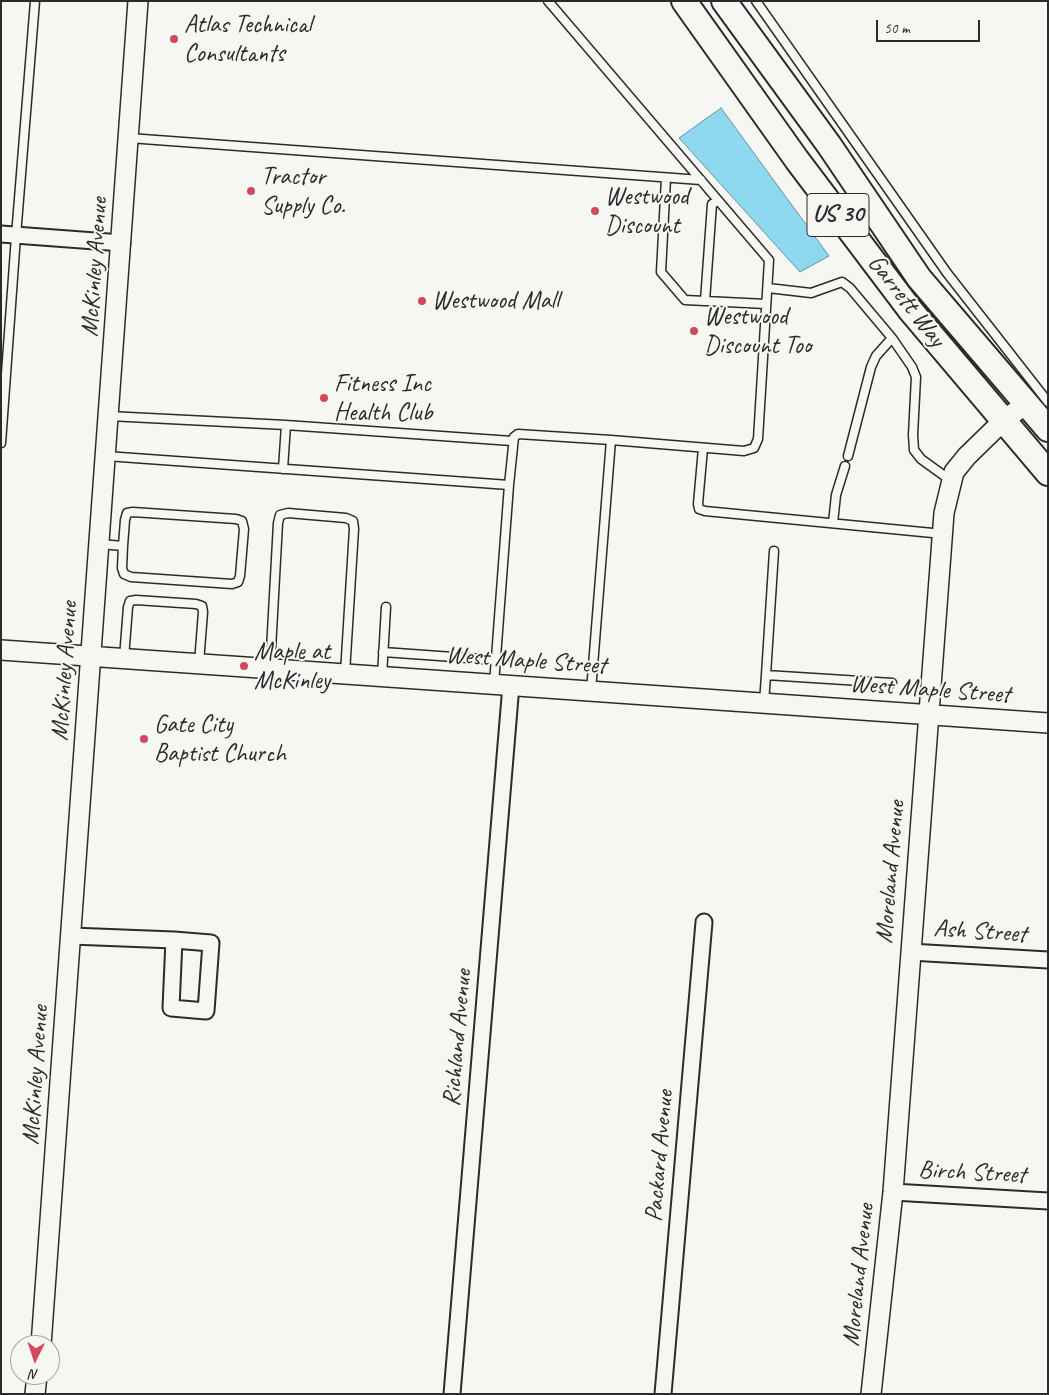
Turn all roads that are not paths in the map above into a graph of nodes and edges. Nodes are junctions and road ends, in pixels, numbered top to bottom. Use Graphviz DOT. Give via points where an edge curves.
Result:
graph roads {
  1 [pos="35,1"];
  2 [pos="138,1"];
  3 [pos="548,1"];
  4 [pos="684,1"];
  5 [pos="724,1"];
  6 [pos="756,1"];
  7 [pos="129,138"];
  8 [pos="666,178"];
  9 [pos="700,180"];
  10 [pos="718,201"];
  11 [pos="8,235"];
  12 [pos="122,243"];
  13 [pos="768,288"];
  14 [pos="705,301"];
  15 [pos="766,304"];
  16 [pos="892,338"];
  17 [pos="1048,386"];
  18 [pos="1038,400"];
  19 [pos="109,416"];
  20 [pos="1004,420"];
  21 [pos="286,426"];
  22 [pos="1048,429"];
  23 [pos="611,440"];
  24 [pos="512,441"];
  25 [pos="1,443"];
  26 [pos="703,448"];
  27 [pos="106,456"];
  28 [pos="848,456"];
  29 [pos="845,466"];
  30 [pos="283,469"];
  31 [pos="1048,473"];
  32 [pos="952,482"];
  33 [pos="509,485"];
  34 [pos="833,523"];
  35 [pos="943,534"];
  36 [pos="100,544"];
  37 [pos="123,546"];
  38 [pos="774,551"];
  39 [pos="386,608"];
  40 [pos="1,650"];
  41 [pos="384,652"];
  42 [pos="92,655"];
  43 [pos="124,658"];
  44 [pos="496,660"];
  45 [pos="199,663"];
  46 [pos="270,668"];
  47 [pos="345,674"];
  48 [pos="766,675"];
  49 [pos="382,676"];
  50 [pos="892,683"];
  51 [pos="502,685"];
  52 [pos="591,691"];
  53 [pos="764,703"];
  54 [pos="929,715"];
  55 [pos="1048,723"];
  56 [pos="704,922"];
  57 [pos="71,936"];
  58 [pos="174,940"];
  59 [pos="910,952"];
  60 [pos="1048,960"];
  61 [pos="893,1192"];
  62 [pos="1048,1201"];
  63 [pos="42,1335"];
  64 [pos="452,1394"];
  65 [pos="663,1394"];
  66 [pos="871,1394"];
  1 -- 11 [label="lane"];
  2 -- 7 [label="street, McKinley Avenue"];
  3 -- 9 [label="lane"];
  4 -- 20 [label="main road, Garrett Way / US 30" via="797,160 911,310"];
  5 -- 18 [label="main road, Garrett Way / US 30" via="829,145 919,278"];
  6 -- 18 [label="lane"];
  7 -- 8 [label="lane"];
  7 -- 12 [label="street, McKinley Avenue"];
  8 -- 9 [label="lane"];
  8 -- 14 [label="lane" via="660,272 685,300"];
  9 -- 10 [label="lane"];
  10 -- 13 [label="lane" via="769,260"];
  10 -- 14 [label="lane" via="712,204"];
  11 -- 12 [label="street"];
  11 -- 25 [label="lane"];
  12 -- 19 [label="street, McKinley Avenue"];
  13 -- 15 [label="lane"];
  13 -- 16 [label="lane" via="810,293 842,282"];
  14 -- 15 [label="lane"];
  15 -- 26 [label="lane" via="758,439 754,448 744,451"];
  16 -- 28 [label="lane" via="871,367"];
  16 -- 32 [label="lane" via="916,377 914,450"];
  17 -- 18 [label="lane"];
  18 -- 20 [label="street, Moreland Avenue"];
  18 -- 22 [label="main road, Garrett Way / US 30"];
  19 -- 21 [label="lane"];
  19 -- 27 [label="street, McKinley Avenue"];
  20 -- 31 [label="main road, Garrett Way / US 30"];
  20 -- 32 [label="street, Moreland Avenue" via="967,456 954,472"];
  21 -- 24 [label="lane"];
  21 -- 30 [label="lane"];
  23 -- 24 [label="lane" via="518,434"];
  23 -- 26 [label="lane"];
  23 -- 52 [label="lane"];
  24 -- 33 [label="lane"];
  26 -- 34 [label="lane" via="699,509"];
  27 -- 30 [label="lane"];
  27 -- 36 [label="street, McKinley Avenue"];
  29 -- 34 [label="lane" via="836,496"];
  30 -- 33 [label="lane"];
  32 -- 35 [label="street, Moreland Avenue" via="944,513"];
  33 -- 44 [label="lane"];
  34 -- 35 [label="lane"];
  35 -- 54 [label="street, Moreland Avenue"];
  36 -- 37 [label="lane"];
  36 -- 42 [label="street, McKinley Avenue"];
  37 -- 37 [label="lane" via="122,568 130,577 232,584 238,582 240,576 244,529 242,521 236,519 133,512 127,513"];
  38 -- 48 [label="lane"];
  39 -- 41 [label="lane"];
  40 -- 42 [label="street, West Maple Street"];
  41 -- 44 [label="lane"];
  41 -- 49 [label="lane"];
  42 -- 43 [label="street, West Maple Street"];
  42 -- 57 [label="street, McKinley Avenue"];
  43 -- 45 [label="street, West Maple Street"];
  43 -- 45 [label="lane" via="130,601 186,603 202,606"];
  44 -- 51 [label="lane"];
  45 -- 46 [label="street, West Maple Street"];
  46 -- 47 [label="street, West Maple Street"];
  46 -- 47 [label="lane" via="278,523 280,516 288,513 353,521"];
  47 -- 49 [label="street, West Maple Street"];
  48 -- 50 [label="lane"];
  48 -- 53 [label="lane"];
  49 -- 51 [label="street, West Maple Street"];
  51 -- 52 [label="street, West Maple Street"];
  51 -- 64 [label="street, Richland Avenue"];
  52 -- 53 [label="street, West Maple Street"];
  53 -- 54 [label="street, West Maple Street"];
  54 -- 55 [label="street, West Maple Street"];
  54 -- 59 [label="street, Moreland Avenue"];
  56 -- 65 [label="street, Packard Avenue"];
  57 -- 58 [label="street"];
  57 -- 63 [label="street, McKinley Avenue"];
  58 -- 58 [label="street" via="211,943 206,1011 171,1008"];
  59 -- 60 [label="street, Ash Street"];
  59 -- 61 [label="street, Moreland Avenue"];
  61 -- 62 [label="street, Birch Street"];
  61 -- 66 [label="street, Moreland Avenue"];
}
